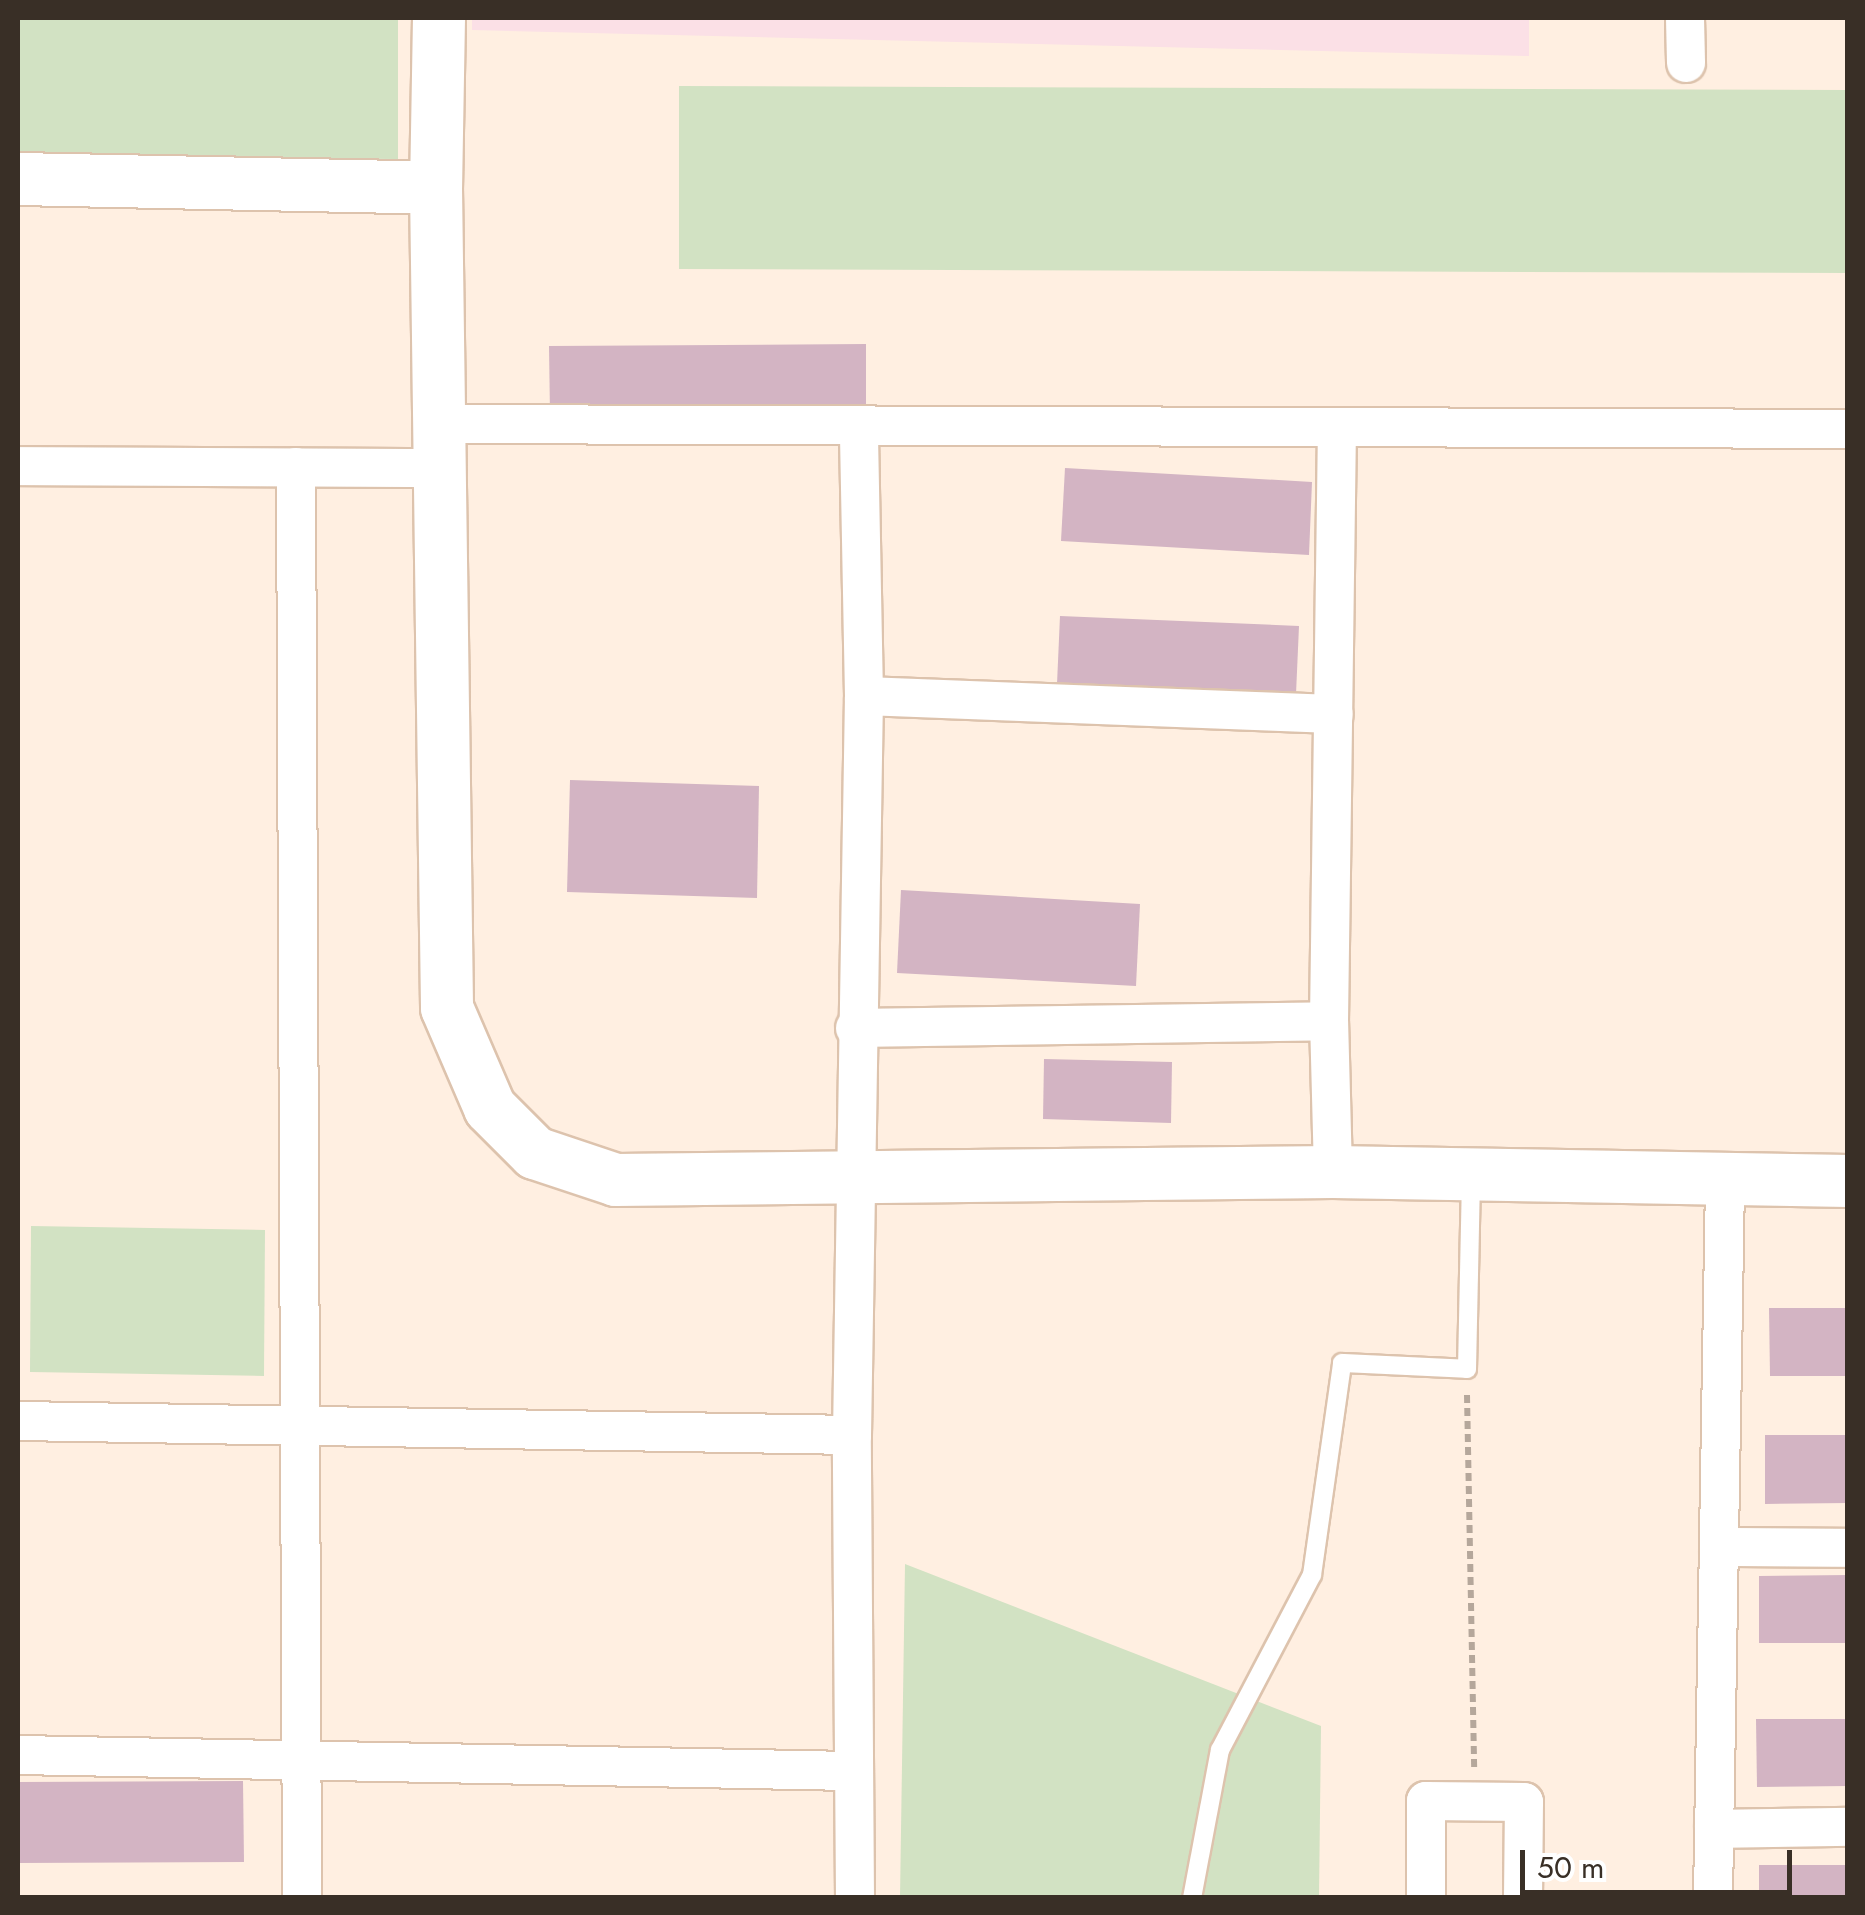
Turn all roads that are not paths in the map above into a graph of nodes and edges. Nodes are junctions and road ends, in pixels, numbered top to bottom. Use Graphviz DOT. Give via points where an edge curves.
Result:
graph roads {
  1 [pos="439,18"];
  2 [pos="1685,18"];
  3 [pos="1686,63"];
  4 [pos="18,179"];
  5 [pos="436,188"];
  6 [pos="858,428"];
  7 [pos="1337,428"];
  8 [pos="1848,429"];
  9 [pos="440,446"];
  10 [pos="18,466"];
  11 [pos="296,467"];
  12 [pos="864,696"];
  13 [pos="1334,714"];
  14 [pos="1329,1021"];
  15 [pos="855,1028"];
  16 [pos="1333,1172"];
  17 [pos="1472,1174"];
  18 [pos="855,1176"];
  19 [pos="1725,1180"];
  20 [pos="1848,1181"];
  21 [pos="18,1421"];
  22 [pos="300,1426"];
  23 [pos="852,1435"];
  24 [pos="1718,1547"];
  25 [pos="1848,1548"];
  26 [pos="18,1755"];
  27 [pos="302,1761"];
  28 [pos="852,1771"];
  29 [pos="1848,1827"];
  30 [pos="1714,1828"];
  31 [pos="302,1898"];
  32 [pos="854,1898"];
  33 [pos="1192,1898"];
  34 [pos="1426,1898"];
  35 [pos="1523,1898"];
  36 [pos="1714,1898"];
  1 -- 5 [label="street"];
  2 -- 3 [label="street"];
  4 -- 5 [label="street"];
  5 -- 9 [label="street"];
  6 -- 7 [label="street"];
  6 -- 9 [label="street"];
  6 -- 12 [label="street"];
  7 -- 8 [label="street"];
  7 -- 13 [label="street"];
  9 -- 11 [label="street"];
  9 -- 18 [label="street" via="447,1008 490,1108 535,1154 616,1180"];
  10 -- 11 [label="street"];
  11 -- 22 [label="street"];
  12 -- 13 [label="street"];
  12 -- 15 [label="street"];
  13 -- 14 [label="street"];
  14 -- 15 [label="street"];
  14 -- 16 [label="street"];
  15 -- 18 [label="street"];
  16 -- 17 [label="street"];
  16 -- 18 [label="street"];
  17 -- 19 [label="street"];
  17 -- 33 [label="lane" via="1467,1369 1342,1363 1312,1575 1220,1750"];
  18 -- 23 [label="street"];
  19 -- 20 [label="street"];
  19 -- 24 [label="street"];
  21 -- 22 [label="street"];
  22 -- 23 [label="street"];
  22 -- 27 [label="street"];
  23 -- 28 [label="street"];
  24 -- 25 [label="street"];
  24 -- 30 [label="street"];
  26 -- 27 [label="street"];
  27 -- 28 [label="street"];
  27 -- 31 [label="street"];
  28 -- 32 [label="street"];
  29 -- 30 [label="street"];
  30 -- 36 [label="street"];
  34 -- 35 [label="street" via="1426,1801 1524,1802"];
}
